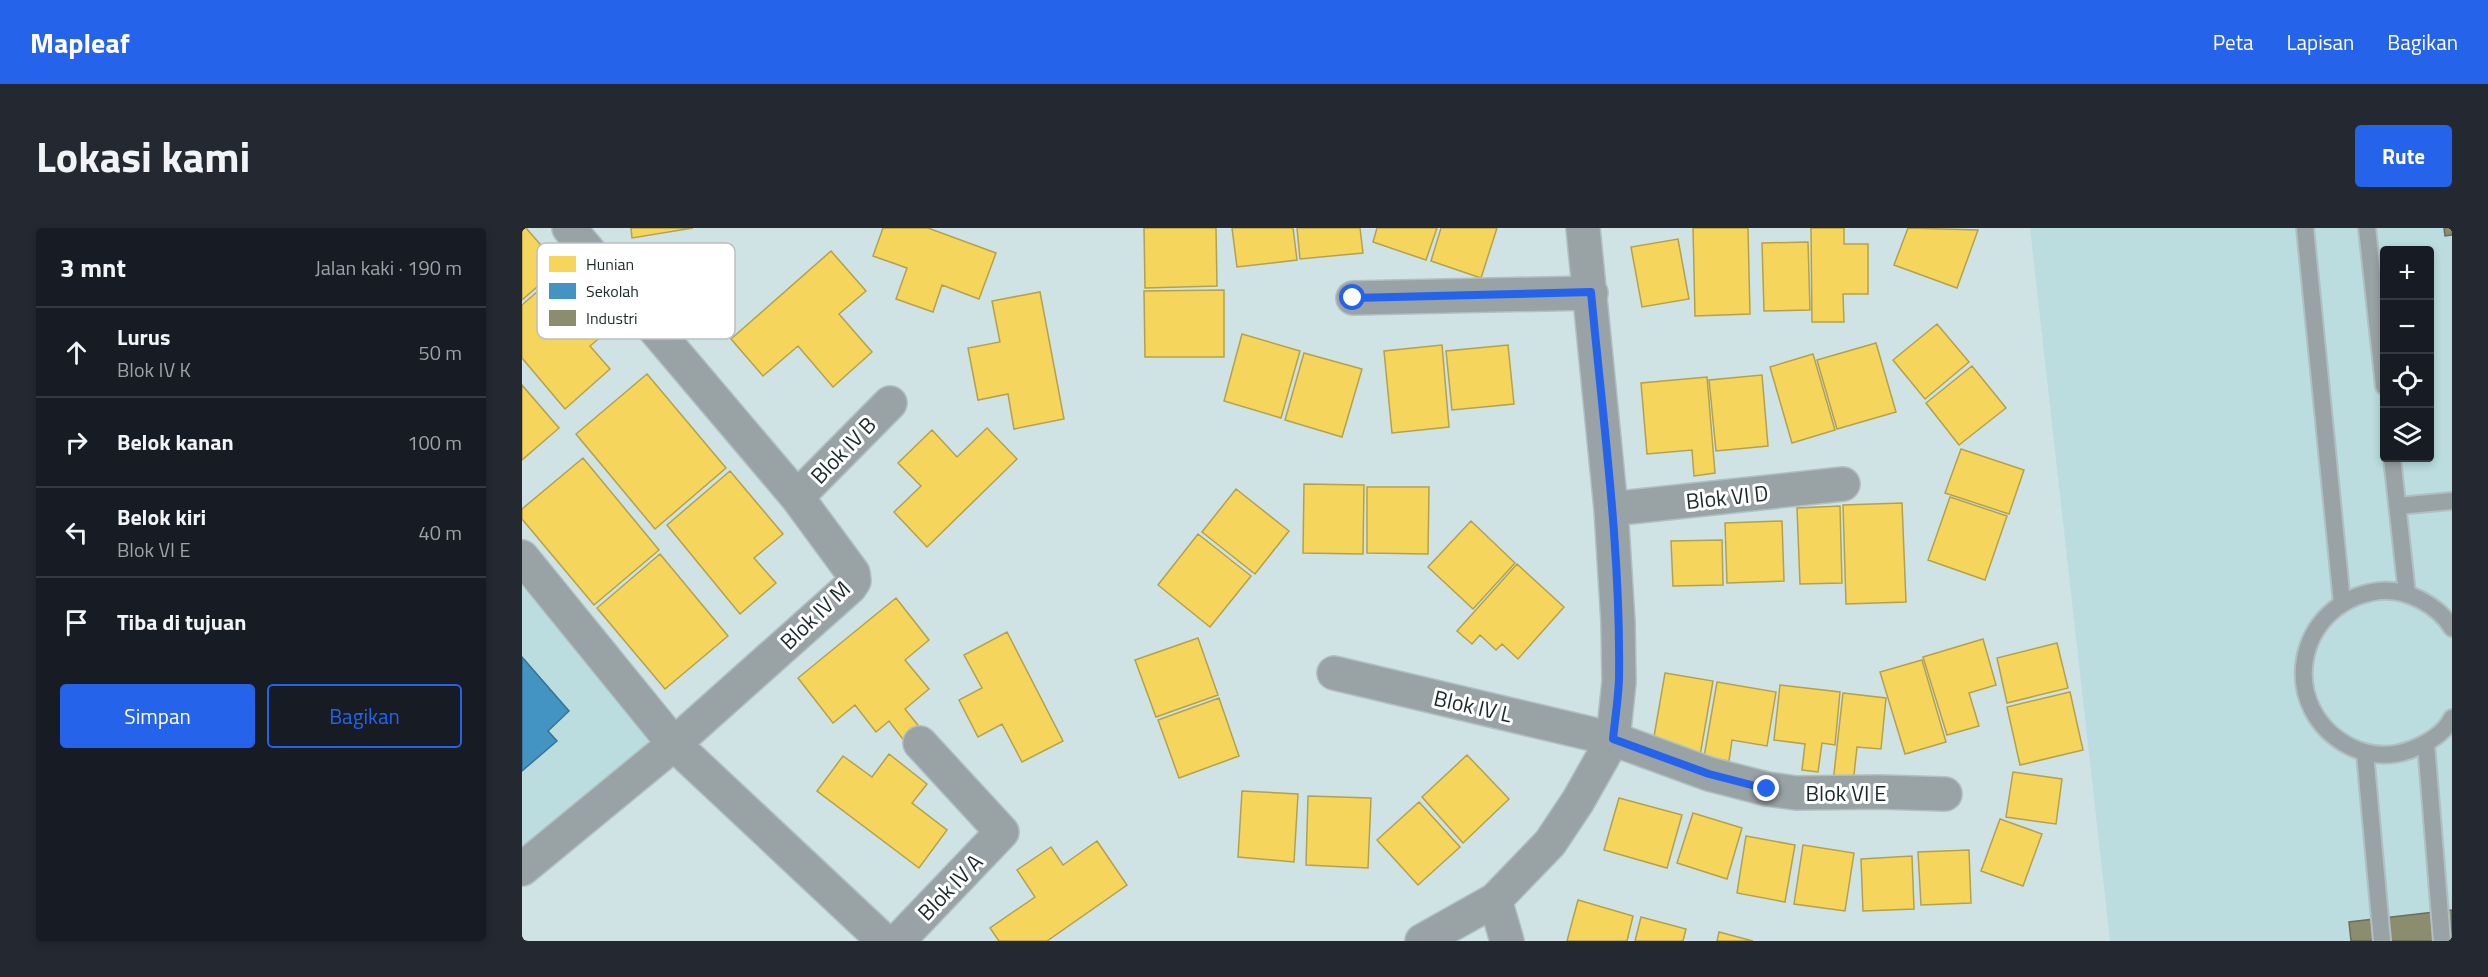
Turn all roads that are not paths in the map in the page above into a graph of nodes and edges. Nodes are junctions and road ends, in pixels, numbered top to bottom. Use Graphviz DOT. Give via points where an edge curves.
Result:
graph roads {
  1 [pos="569,228"];
  2 [pos="1583,228"];
  3 [pos="2306,228"];
  4 [pos="2367,228"];
  5 [pos="582,243"];
  6 [pos="1591,292"];
  7 [pos="1353,298"];
  8 [pos="663,339"];
  9 [pos="2381,354"];
  10 [pos="890,403"];
  11 [pos="2392,462"];
  12 [pos="1844,484"];
  13 [pos="797,497"];
  14 [pos="2452,501"];
  15 [pos="2398,506"];
  16 [pos="1611,509"];
  17 [pos="522,557"];
  18 [pos="2407,594"];
  19 [pos="2342,603"];
  20 [pos="2452,628"];
  21 [pos="1334,673"];
  22 [pos="2452,718"];
  23 [pos="1613,739"];
  24 [pos="920,743"];
  25 [pos="674,744"];
  26 [pos="2426,744"];
  27 [pos="2365,753"];
  28 [pos="1945,794"];
  29 [pos="522,869"];
  30 [pos="1495,900"];
  31 [pos="884,941"];
  32 [pos="898,941"];
  33 [pos="1422,941"];
  34 [pos="1507,941"];
  35 [pos="2382,941"];
  36 [pos="2442,941"];
  1 -- 5 [label="street, Blok IV M"];
  2 -- 6 [label="street"];
  3 -- 19 [label="lane"];
  4 -- 9 [label="lane"];
  6 -- 7 [label="street"];
  6 -- 16 [label="street"];
  8 -- 13 [label="street, Blok IV M"];
  10 -- 13 [label="street, Blok IV B"];
  11 -- 15 [label="lane"];
  12 -- 16 [label="street, Blok VI D"];
  13 -- 25 [label="street, Blok IV M" via="853,573 854,580"];
  14 -- 15 [label="lane"];
  15 -- 18 [label="lane"];
  16 -- 23 [label="street" via="1619,682"];
  17 -- 25 [label="street"];
  18 -- 19 [label="lane" via="2363,594"];
  18 -- 20 [label="lane" via="2429,604"];
  19 -- 27 [label="lane" via="2318,624 2305,654 2303,686 2314,716 2336,740"];
  21 -- 23 [label="street, Blok IV L"];
  22 -- 26 [label="lane"];
  23 -- 28 [label="street, Blok VI E" via="1709,774 1767,789 1796,793"];
  23 -- 30 [label="street" via="1550,843"];
  24 -- 32 [label="street, Blok IV A" via="1002,832"];
  25 -- 29 [label="street"];
  25 -- 31 [label="street"];
  26 -- 27 [label="lane" via="2396,755"];
  26 -- 36 [label="lane"];
  27 -- 35 [label="lane"];
  30 -- 33 [label="street"];
  30 -- 34 [label="street"];
}
